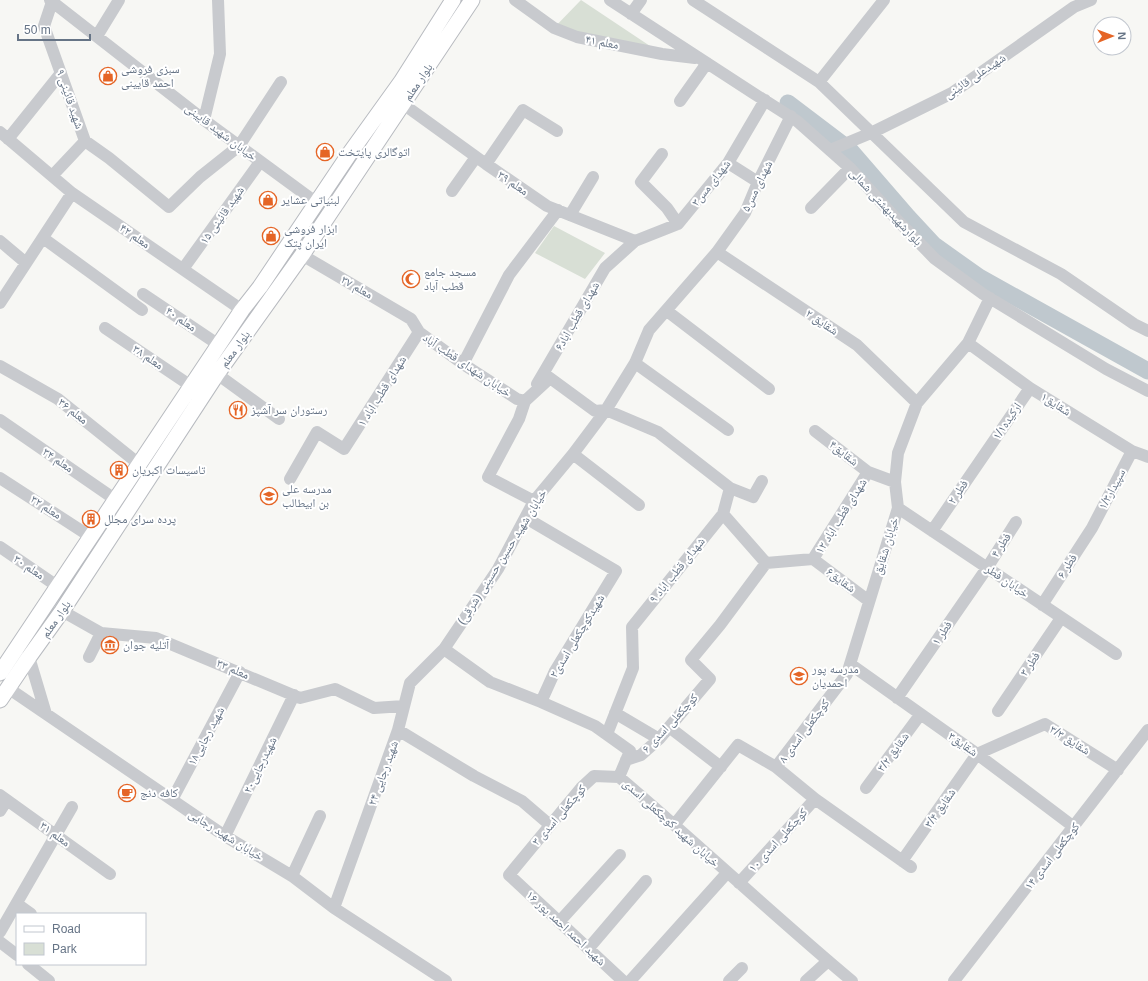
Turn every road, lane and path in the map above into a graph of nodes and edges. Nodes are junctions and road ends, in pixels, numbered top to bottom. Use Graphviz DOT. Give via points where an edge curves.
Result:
graph roads {
  1 [pos="119,0"];
  2 [pos="218,0"];
  3 [pos="453,0"];
  4 [pos="472,0"];
  5 [pos="515,0"];
  6 [pos="610,0"];
  7 [pos="693,0"];
  8 [pos="884,0"];
  9 [pos="1091,0"];
  10 [pos="51,1"];
  11 [pos="636,7"];
  12 [pos="97,36"];
  13 [pos="703,61"];
  14 [pos="60,72"];
  15 [pos="281,82"];
  16 [pos="819,82"];
  17 [pos="406,86"];
  18 [pos="765,100"];
  19 [pos="680,101"];
  20 [pos="403,104"];
  21 [pos="791,116"];
  22 [pos="204,120"];
  23 [pos="557,131"];
  24 [pos="870,133"];
  25 [pos="4,136"];
  26 [pos="85,141"];
  27 [pos="239,146"];
  28 [pos="830,150"];
  29 [pos="662,154"];
  30 [pos="481,161"];
  31 [pos="260,162"];
  32 [pos="728,163"];
  33 [pos="850,168"];
  34 [pos="52,176"];
  35 [pos="593,177"];
  36 [pos="758,182"];
  37 [pos="452,191"];
  38 [pos="72,193"];
  39 [pos="317,203"];
  40 [pos="812,208"];
  41 [pos="564,213"];
  42 [pos="678,224"];
  43 [pos="43,238"];
  44 [pos="0,241"];
  45 [pos="635,241"];
  46 [pos="717,252"];
  47 [pos="302,255"];
  48 [pos="26,263"];
  49 [pos="183,269"];
  50 [pos="260,287"];
  51 [pos="143,294"];
  52 [pos="274,294"];
  53 [pos="990,298"];
  54 [pos="0,303"];
  55 [pos="142,310"];
  56 [pos="242,310"];
  57 [pos="667,311"];
  58 [pos="411,319"];
  59 [pos="105,328"];
  60 [pos="1148,331"];
  61 [pos="419,332"];
  62 [pos="968,343"];
  63 [pos="219,344"];
  64 [pos="635,363"];
  65 [pos="462,364"];
  66 [pos="0,366"];
  67 [pos="217,374"];
  68 [pos="192,386"];
  69 [pos="1030,388"];
  70 [pos="769,389"];
  71 [pos="1148,391"];
  72 [pos="527,400"];
  73 [pos="918,403"];
  74 [pos="606,410"];
  75 [pos="279,419"];
  76 [pos="0,420"];
  77 [pos="728,430"];
  78 [pos="815,431"];
  79 [pos="1132,451"];
  80 [pos="573,454"];
  81 [pos="985,454"];
  82 [pos="1148,457"];
  83 [pos="139,464"];
  84 [pos="868,472"];
  85 [pos="0,478"];
  86 [pos="290,479"];
  87 [pos="762,481"];
  88 [pos="895,482"];
  89 [pos="730,488"];
  90 [pos="116,500"];
  91 [pos="534,501"];
  92 [pos="639,505"];
  93 [pos="898,508"];
  94 [pos="723,514"];
  95 [pos="526,518"];
  96 [pos="1016,522"];
  97 [pos="1092,528"];
  98 [pos="932,531"];
  99 [pos="91,537"];
  100 [pos="0,547"];
  101 [pos="813,559"];
  102 [pos="766,562"];
  103 [pos="987,568"];
  104 [pos="57,586"];
  105 [pos="869,601"];
  106 [pos="1042,604"];
  107 [pos="62,611"];
  108 [pos="1061,618"];
  109 [pos="101,633"];
  110 [pos="444,649"];
  111 [pos="1116,654"];
  112 [pos="29,657"];
  113 [pos="88,657"];
  114 [pos="848,669"];
  115 [pos="240,672"];
  116 [pos="0,673"];
  117 [pos="3,690"];
  118 [pos="294,695"];
  119 [pos="897,698"];
  120 [pos="541,702"];
  121 [pos="404,706"];
  122 [pos="998,711"];
  123 [pos="46,714"];
  124 [pos="615,714"];
  125 [pos="920,715"];
  126 [pos="670,727"];
  127 [pos="398,730"];
  128 [pos="1148,730"];
  129 [pos="607,734"];
  130 [pos="659,739"];
  131 [pos="1144,744"];
  132 [pos="977,754"];
  133 [pos="626,760"];
  134 [pos="720,767"];
  135 [pos="776,767"];
  136 [pos="1118,770"];
  137 [pos="619,777"];
  138 [pos="866,788"];
  139 [pos="4,797"];
  140 [pos="815,799"];
  141 [pos="172,800"];
  142 [pos="72,807"];
  143 [pos="0,811"];
  144 [pos="320,816"];
  145 [pos="675,824"];
  146 [pos="550,825"];
  147 [pos="1074,827"];
  148 [pos="56,835"];
  149 [pos="225,836"];
  150 [pos="620,855"];
  151 [pos="727,873"];
  152 [pos="110,874"];
  153 [pos="509,875"];
  154 [pos="292,876"];
  155 [pos="646,881"];
  156 [pos="739,882"];
  157 [pos="17,904"];
  158 [pos="334,908"];
  159 [pos="30,913"];
  160 [pos="559,922"];
  161 [pos="0,932"];
  162 [pos="0,942"];
  163 [pos="588,949"];
  164 [pos="16,954"];
  165 [pos="828,961"];
  166 [pos="29,965"];
  167 [pos="742,968"];
  168 [pos="49,981"];
  169 [pos="446,981"];
  170 [pos="623,981"];
  171 [pos="630,981"];
  172 [pos="729,981"];
  173 [pos="806,981"];
  174 [pos="852,981"];
  175 [pos="954,981"];
  1 -- 12 [label="street"];
  2 -- 22 [label="street" via="220,54"];
  3 -- 17 [label="main road, بلوار معلم"];
  4 -- 17 [label="main road, بلوار معلم"];
  5 -- 13 [label="street, معلم ۴۱" via="554,28 577,37"];
  6 -- 11 [label="street, بلوارشهیدبهشتی شمالی"];
  7 -- 16 [label="street"];
  8 -- 16 [label="street"];
  9 -- 24 [label="street, شهیدعلی قائینی" via="1074,7 952,93"];
  10 -- 12 [label="street, خیابان شهید قایینی"];
  10 -- 14 [label="street, شهید قائینی ۹" via="44,26"];
  11 -- 13 [label="street, بلوارشهیدبهشتی شمالی"];
  12 -- 22 [label="street, خیابان شهید قایینی"];
  13 -- 18 [label="street, بلوارشهیدبهشتی شمالی"];
  13 -- 19 [label="street"];
  14 -- 25 [label="street"];
  14 -- 26 [label="street, شهید قائینی ۹"];
  15 -- 27 [label="street"];
  16 -- 24 [label="street"];
  17 -- 20 [label="main road, بلوار معلم"];
  17 -- 39 [label="main road, بلوار معلم" via="350,153"];
  18 -- 21 [label="street, بلوارشهیدبهشتی شمالی"];
  18 -- 32 [label="street, شهدای مس۳"];
  20 -- 30 [label="street, معلم ۳۹"];
  20 -- 47 [label="main road, بلوار معلم"];
  21 -- 28 [label="street, بلوارشهیدبهشتی شمالی"];
  21 -- 36 [label="street, شهدای مس۵"];
  22 -- 27 [label="street, خیابان شهید قایینی"];
  23 -- 30 [label="street" via="523,110"];
  24 -- 28 [label="street, شهیدعلی قائینی"];
  24 -- 60 [label="street" via="964,222 1061,274"];
  25 -- 34 [label="street, معلم ۴۲"];
  26 -- 27 [label="street, شهید قائینی ۹" via="168,207"];
  26 -- 34 [label="street"];
  27 -- 31 [label="street, خیابان شهید قایینی"];
  28 -- 33 [label="street, بلوارشهیدبهشتی شمالی"];
  29 -- 42 [label="street" via="641,182 667,208"];
  30 -- 37 [label="street"];
  30 -- 41 [label="street, معلم ۳۹" via="547,206"];
  31 -- 39 [label="street, خیابان شهید قایینی"];
  31 -- 49 [label="street, شهید قائینی ۱۵"];
  32 -- 36 [label="street"];
  32 -- 42 [label="street, شهدای مس۳"];
  33 -- 40 [label="street"];
  33 -- 53 [label="street, بلوارشهیدبهشتی شمالی" via="934,259"];
  34 -- 38 [label="street, معلم ۴۲"];
  35 -- 41 [label="street"];
  36 -- 46 [label="street, شهدای مس۵" via="744,213"];
  38 -- 43 [label="street"];
  38 -- 49 [label="street, معلم ۴۲"];
  39 -- 50 [label="main road, بلوار معلم"];
  41 -- 45 [label="street, معلم ۳۹"];
  41 -- 65 [label="street" via="509,275"];
  42 -- 45 [label="street, شهدای مس۳"];
  43 -- 48 [label="street"];
  43 -- 55 [label="street"];
  44 -- 48 [label="street"];
  45 -- 72 [label="street, شهدای قطب اباد۶" via="605,268"];
  46 -- 57 [label="street, شهدای مس۵"];
  46 -- 73 [label="street, شقایق ۲" via="857,345"];
  47 -- 52 [label="main road, بلوار معلم"];
  47 -- 58 [label="street, معلم ۳۷"];
  48 -- 54 [label="street"];
  49 -- 56 [label="street, معلم ۴۲"];
  50 -- 52 [label="main road"];
  50 -- 56 [label="main road, بلوار معلم"];
  51 -- 63 [label="street, معلم ۴۰"];
  52 -- 67 [label="main road, بلوار معلم"];
  53 -- 62 [label="street, خیابان شقایق"];
  53 -- 71 [label="street, بلوارشهیدبهشتی شمالی" via="1106,369"];
  56 -- 63 [label="main road, بلوار معلم"];
  57 -- 64 [label="street, خیابان شهید حسین حسینی (شرقی)" via="649,330"];
  57 -- 70 [label="street"];
  58 -- 61 [label="street, خیابان شهدای قطب آباد"];
  59 -- 68 [label="street, معلم ۳۸"];
  61 -- 65 [label="street, خیابان شهدای قطب آباد"];
  61 -- 86 [label="street, شهدای قطب اباد ۱" via="344,449 317,432"];
  62 -- 69 [label="street, شقایق۱"];
  62 -- 73 [label="street, خیابان شقایق"];
  63 -- 68 [label="main road, بلوار معلم"];
  64 -- 74 [label="street, خیابان شهید حسین حسینی (شرقی)"];
  64 -- 77 [label="street"];
  65 -- 72 [label="street, خیابان شهدای قطب آباد" via="517,399"];
  66 -- 83 [label="street, معلم ۳۶" via="58,399"];
  67 -- 75 [label="street"];
  67 -- 107 [label="main road, بلوار معلم"];
  68 -- 83 [label="main road, بلوار معلم"];
  69 -- 79 [label="street, شقایق۱"];
  69 -- 81 [label="street, ارکیده۱/۱"];
  72 -- 74 [label="street" via="550,378 595,411"];
  72 -- 91 [label="street" via="488,478"];
  73 -- 88 [label="street, خیابان شقایق" via="898,453"];
  74 -- 80 [label="street, خیابان شهید حسین حسینی (شرقی)"];
  74 -- 89 [label="street" via="658,432"];
  76 -- 90 [label="street, معلم ۳۴"];
  78 -- 84 [label="street, شقایق۴"];
  79 -- 82 [label="street, شقایق۱"];
  79 -- 97 [label="street, سپیدار۱/۳"];
  80 -- 91 [label="street, خیابان شهید حسین حسینی (شرقی)"];
  80 -- 92 [label="street"];
  81 -- 98 [label="street, فطر ۲"];
  83 -- 90 [label="main road, بلوار معلم"];
  84 -- 88 [label="street, شقایق۴"];
  84 -- 101 [label="street, شهدای قطب اباد ۱۲"];
  85 -- 99 [label="street, معلم ۳۲"];
  87 -- 89 [label="street" via="753,497"];
  88 -- 93 [label="street, خیابان شقایق"];
  89 -- 94 [label="street"];
  90 -- 99 [label="main road, بلوار معلم"];
  91 -- 95 [label="street, خیابان شهید حسین حسینی (شرقی)"];
  93 -- 98 [label="street, خیابان فطر"];
  93 -- 105 [label="street, خیابان شقایق"];
  94 -- 102 [label="street"];
  94 -- 124 [label="street, شهدای قطب اباد ۹" via="632,627 633,668"];
  95 -- 110 [label="street, خیابان شهید حسین حسینی (شرقی)" via="498,569"];
  95 -- 120 [label="street, شهیدکوچکعلی اسدی۲" via="616,571 555,671"];
  96 -- 103 [label="street, فطر ۴"];
  97 -- 106 [label="street, فطر ۶"];
  98 -- 103 [label="street, خیابان فطر"];
  99 -- 104 [label="main road, بلوار معلم"];
  100 -- 104 [label="street, معلم ۳۰"];
  101 -- 102 [label="street"];
  101 -- 105 [label="street, شقایق۶"];
  102 -- 126 [label="street, کوچکعلی اسدی ۶" via="691,660 710,679"];
  103 -- 106 [label="street, خیابان فطر"];
  103 -- 119 [label="street, فطر ۱"];
  104 -- 116 [label="main road, بلوار معلم"];
  105 -- 114 [label="street, خیابان شقایق"];
  106 -- 108 [label="street, خیابان فطر"];
  107 -- 109 [label="street, معلم ۳۳"];
  107 -- 112 [label="main road, بلوار معلم"];
  108 -- 111 [label="street, خیابان فطر"];
  108 -- 122 [label="street, فطر ۳"];
  109 -- 113 [label="street"];
  109 -- 115 [label="street, معلم ۳۳" via="156,638"];
  110 -- 120 [label="street, خیابان شهید کوچکعلی اسدی" via="490,682"];
  110 -- 121 [label="street, شهید رجایی ۲۴" via="410,683"];
  112 -- 117 [label="main road, بلوار معلم"];
  112 -- 123 [label="street"];
  114 -- 119 [label="street, شقایق۳"];
  114 -- 135 [label="street, کوچکعلی اسدی ۸"];
  115 -- 118 [label="street, معلم ۳۳"];
  115 -- 141 [label="street, شهید رجایی۱۸"];
  117 -- 123 [label="street, خیابان شهید رجایی"];
  118 -- 121 [label="street, معلم ۳۳" via="300,698 335,689 374,708"];
  118 -- 149 [label="street, شهیدرجایی۲۰"];
  119 -- 125 [label="street, شقایق۳"];
  120 -- 129 [label="street, خیابان شهید کوچکعلی اسدی"];
  121 -- 127 [label="street, شهید رجایی ۲۴"];
  123 -- 141 [label="street, خیابان شهید رجایی"];
  124 -- 129 [label="street"];
  124 -- 130 [label="street"];
  125 -- 132 [label="street, شقایق۳"];
  125 -- 138 [label="street, شقایق ۳/۲"];
  126 -- 130 [label="street, کوچکعلی اسدی ۶"];
  126 -- 134 [label="street"];
  127 -- 146 [label="street" via="474,776 522,801"];
  127 -- 158 [label="street, شهید رجایی ۲۴"];
  128 -- 131 [label="street, کوچکعلی اسدی ۱۴"];
  129 -- 133 [label="street, خیابان شهید کوچکعلی اسدی" via="630,751"];
  130 -- 133 [label="street, کوچکعلی اسدی ۶" via="641,755"];
  131 -- 136 [label="street, کوچکعلی اسدی ۱۴"];
  132 -- 136 [label="street, شقایق ۳/۳" via="1045,724"];
  132 -- 140 [label="street, شقایق ۳/۴" via="907,864"];
  132 -- 147 [label="street, شقایق۳"];
  133 -- 137 [label="street, خیابان شهید کوچکعلی اسدی"];
  134 -- 135 [label="street, کوچکعلی اسدی ۸" via="738,745"];
  134 -- 145 [label="street, کوچکعلی اسدی ۸"];
  135 -- 140 [label="street, کوچکعلی اسدی ۱۰"];
  136 -- 147 [label="street, کوچکعلی اسدی ۱۴"];
  137 -- 145 [label="street, خیابان شهید کوچکعلی اسدی"];
  137 -- 146 [label="street, کوچکعلی اسدی ۳" via="594,776"];
  139 -- 143 [label="street"];
  139 -- 148 [label="street, معلم ۳۱"];
  140 -- 156 [label="street, کوچکعلی اسدی ۱۰"];
  141 -- 149 [label="street, خیابان شهید رجایی"];
  142 -- 148 [label="street"];
  144 -- 154 [label="street"];
  145 -- 151 [label="street, خیابان شهید کوچکعلی اسدی"];
  146 -- 153 [label="street, کوچکعلی اسدی ۳"];
  147 -- 175 [label="street, کوچکعلی اسدی ۱۴"];
  148 -- 152 [label="street, معلم ۳۱"];
  148 -- 157 [label="street"];
  149 -- 154 [label="street, خیابان شهید رجایی"];
  150 -- 160 [label="street"];
  151 -- 156 [label="street, خیابان شهید کوچکعلی اسدی"];
  151 -- 171 [label="street"];
  153 -- 160 [label="street, شهید احمد احمد پور ۱۶"];
  154 -- 158 [label="street, خیابان شهید رجایی"];
  155 -- 163 [label="street"];
  156 -- 165 [label="street, خیابان شهید کوچکعلی اسدی"];
  157 -- 159 [label="street"];
  157 -- 161 [label="street"];
  158 -- 169 [label="street, خیابان شهید رجایی"];
  160 -- 163 [label="street, شهید احمد احمد پور ۱۶"];
  162 -- 164 [label="street"];
  163 -- 170 [label="street, شهید احمد احمد پور ۱۶"];
  165 -- 173 [label="street"];
  165 -- 174 [label="street, خیابان شهید کوچکعلی اسدی"];
  166 -- 168 [label="street"];
  167 -- 172 [label="street"];
}
